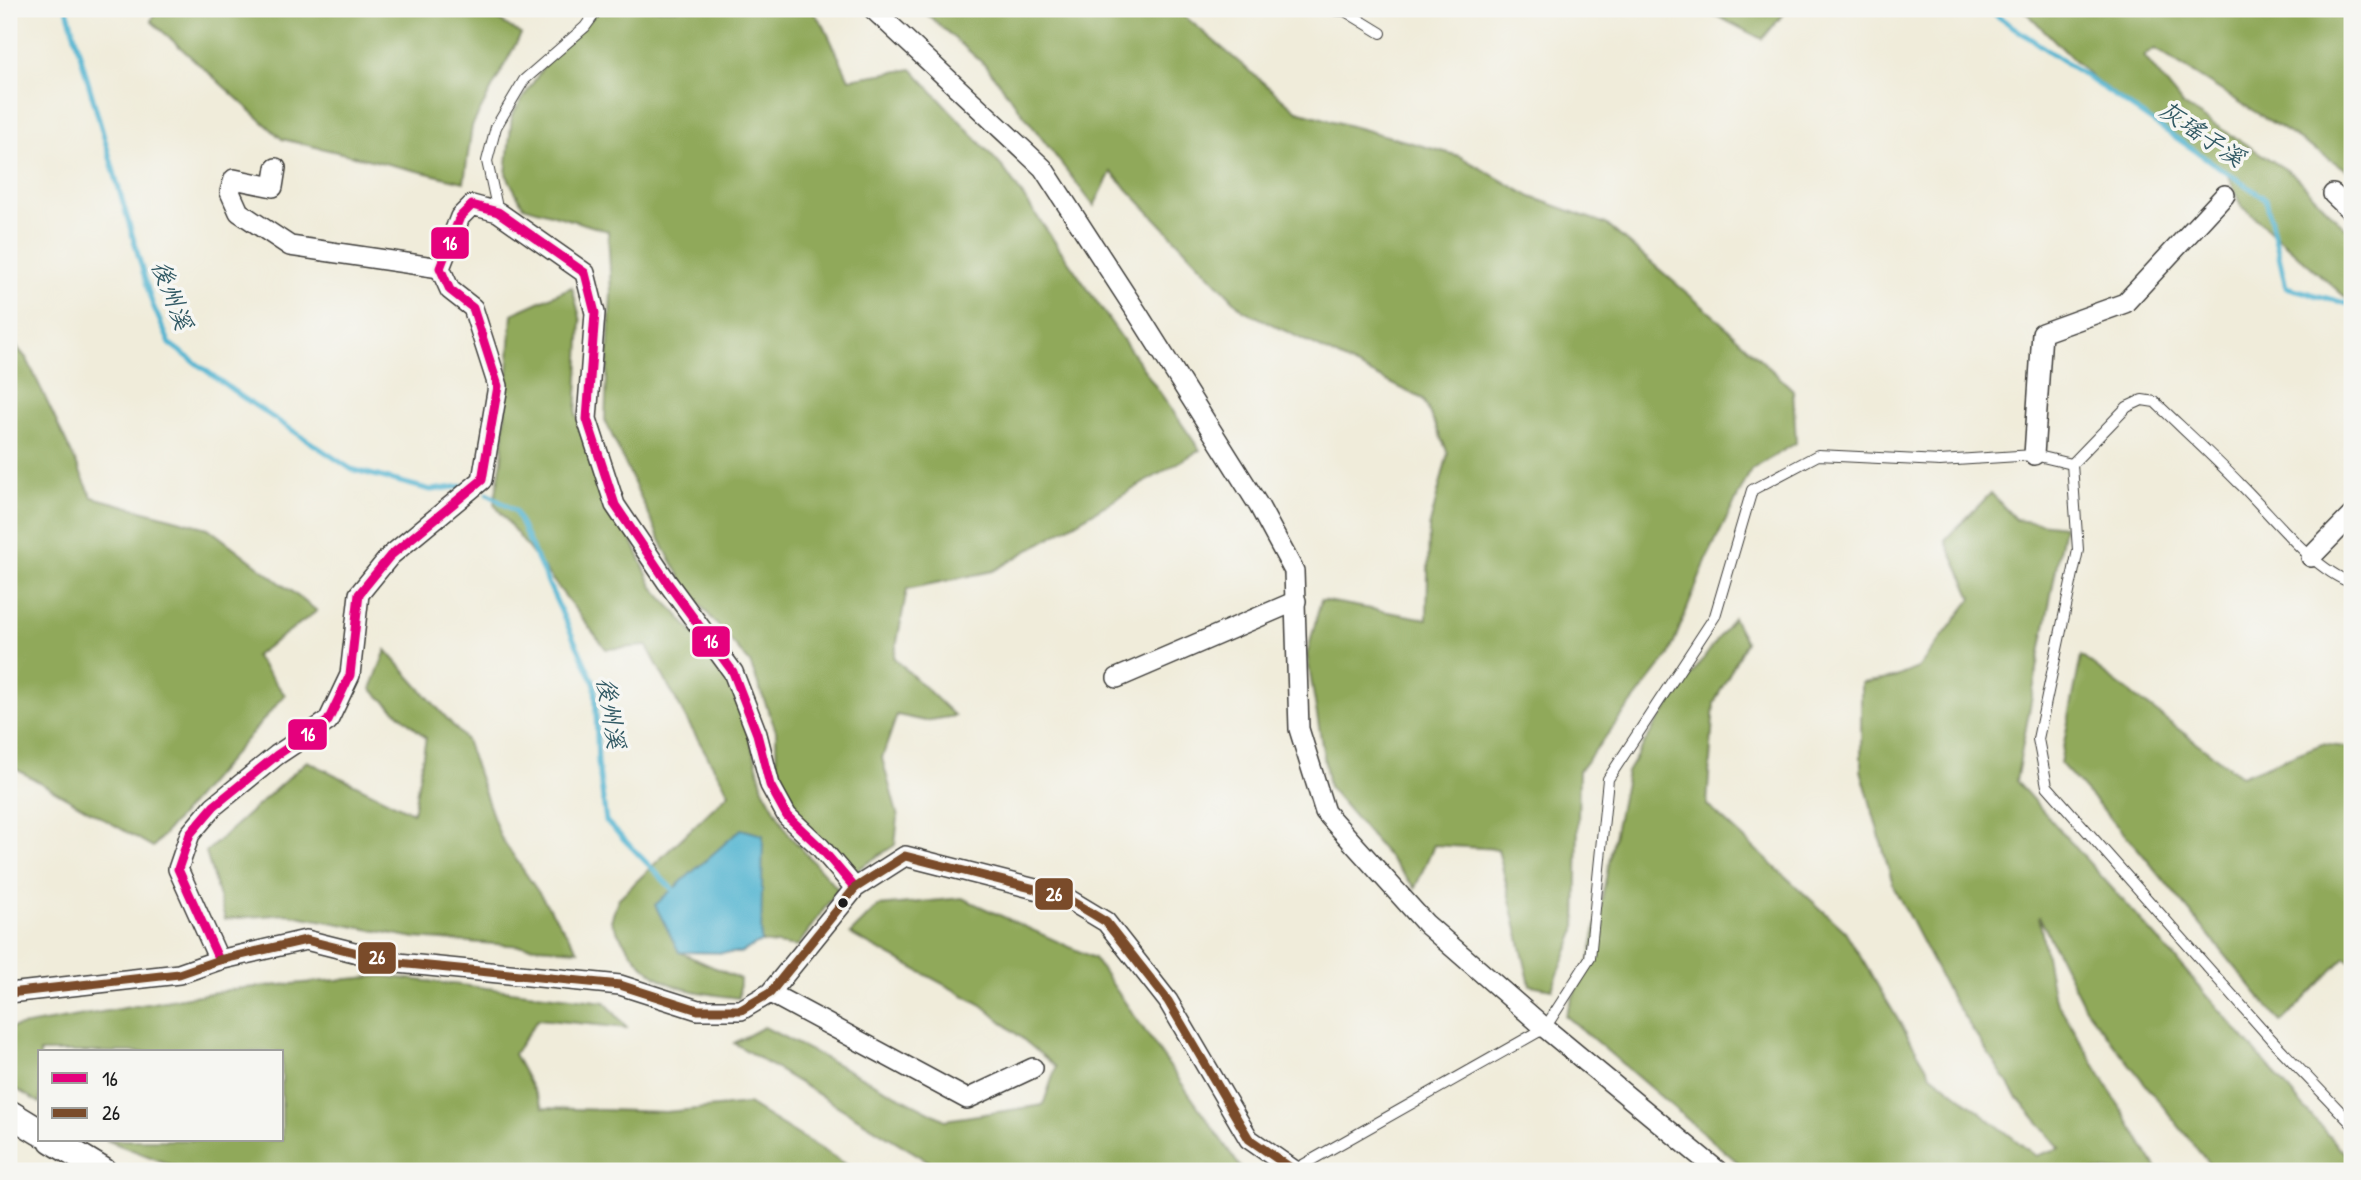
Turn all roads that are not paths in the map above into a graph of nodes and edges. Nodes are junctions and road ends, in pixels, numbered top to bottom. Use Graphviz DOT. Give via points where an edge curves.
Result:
graph roads {
  1 [pos="598,9"];
  2 [pos="873,9"];
  3 [pos="1319,9"];
  4 [pos="1381,33"];
  5 [pos="276,169"];
  6 [pos="2333,194"];
  7 [pos="2225,195"];
  8 [pos="498,212"];
  9 [pos="2352,212"];
  10 [pos="440,268"];
  11 [pos="2034,455"];
  12 [pos="2072,464"];
  13 [pos="2352,515"];
  14 [pos="2311,557"];
  15 [pos="2352,583"];
  16 [pos="1296,601"];
  17 [pos="1117,678"];
  18 [pos="855,888"];
  19 [pos="219,960"];
  20 [pos="9,993"];
  21 [pos="770,993"];
  22 [pos="1545,1028"];
  23 [pos="1032,1068"];
  24 [pos="9,1113"];
  25 [pos="2352,1124"];
  26 [pos="38,1131"];
  27 [pos="55,1142"];
  28 [pos="103,1171"];
  29 [pos="1294,1171"];
  30 [pos="1718,1171"];
  1 -- 8 [label="lane" via="524,80 496,127 487,161"];
  2 -- 16 [label="street" via="1043,168 1259,506 1294,570"];
  3 -- 4 [label="lane" via="1345,11"];
  5 -- 10 [label="street" via="273,187 234,179 230,192 240,212 290,246"];
  6 -- 9 [label="street"];
  7 -- 11 [label="street" via="2125,303 2042,333"];
  8 -- 10 [label="street" via="472,205 460,217"];
  8 -- 18 [label="street" via="585,273 595,313 587,419 615,505 733,672 757,734 770,785 787,816"];
  10 -- 19 [label="street" via="450,289 473,308 498,386 482,480 390,556 359,594 350,675 328,721 214,806 190,834 178,869"];
  11 -- 12 [label="lane"];
  11 -- 22 [label="lane" via="1940,461 1818,455 1752,490 1715,616 1608,779 1590,958"];
  12 -- 14 [label="lane" via="2127,407 2142,400 2155,402"];
  12 -- 25 [label="lane" via="2078,550 2038,739 2048,786"];
  13 -- 14 [label="street"];
  14 -- 15 [label="lane"];
  16 -- 17 [label="street"];
  16 -- 22 [label="street" via="1299,729 1325,812 1426,924"];
  18 -- 21 [label="street"];
  18 -- 29 [label="street" via="905,856 1063,896 1106,922 1168,1001 1249,1139"];
  19 -- 20 [label="street" via="179,974"];
  19 -- 21 [label="street" via="306,940 398,963 620,985 698,1010 741,1010"];
  21 -- 23 [label="street" via="967,1099"];
  22 -- 29 [label="lane"];
  22 -- 30 [label="street"];
  24 -- 26 [label="street"];
  27 -- 28 [label="street"];
}
